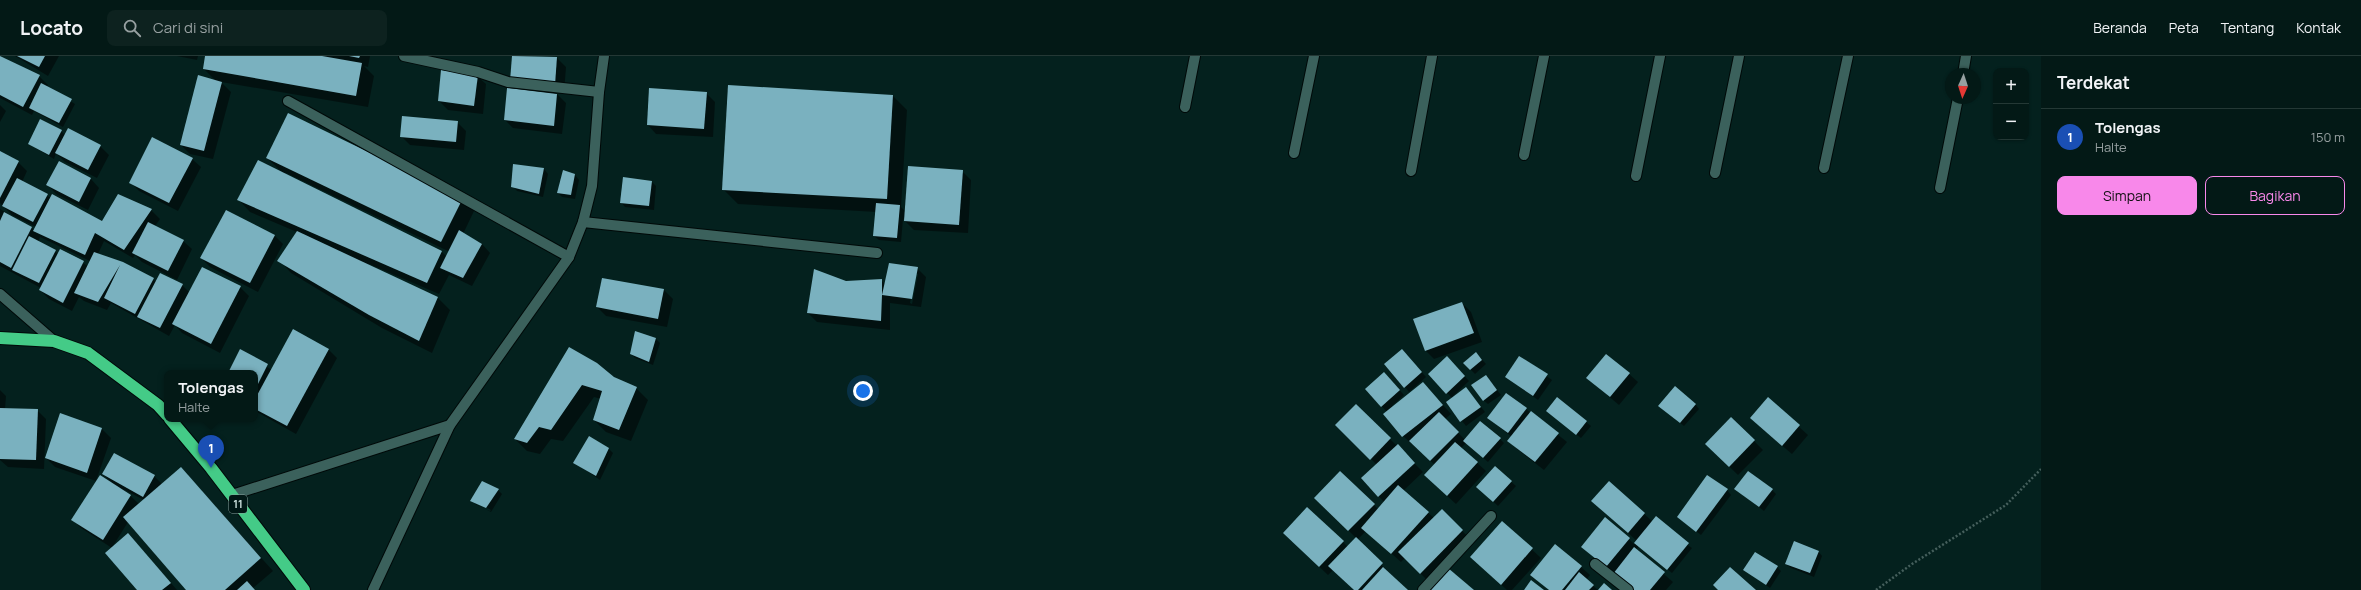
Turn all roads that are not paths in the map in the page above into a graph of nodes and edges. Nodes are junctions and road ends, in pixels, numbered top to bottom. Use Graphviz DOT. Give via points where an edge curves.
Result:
graph roads {
  1 [pos="404,56"];
  2 [pos="604,56"];
  3 [pos="1195,56"];
  4 [pos="1314,56"];
  5 [pos="1432,56"];
  6 [pos="1544,56"];
  7 [pos="1660,56"];
  8 [pos="1739,56"];
  9 [pos="1848,56"];
  10 [pos="1966,56"];
  11 [pos="1964,68"];
  12 [pos="599,92"];
  13 [pos="288,101"];
  14 [pos="1957,104"];
  15 [pos="1185,106"];
  16 [pos="1294,153"];
  17 [pos="1524,155"];
  18 [pos="1824,168"];
  19 [pos="1410,171"];
  20 [pos="1715,173"];
  21 [pos="1636,176"];
  22 [pos="1940,188"];
  23 [pos="583,222"];
  24 [pos="877,253"];
  25 [pos="569,257"];
  26 [pos="0,294"];
  27 [pos="0,338"];
  28 [pos="54,342"];
  29 [pos="164,412"];
  30 [pos="172,422"];
  31 [pos="450,425"];
  32 [pos="232,495"];
  33 [pos="1491,516"];
  34 [pos="1595,564"];
  35 [pos="304,590"];
  36 [pos="373,590"];
  37 [pos="1423,590"];
  38 [pos="1628,590"];
  1 -- 12 [label="street" via="478,72 508,82"];
  2 -- 12 [label="street"];
  3 -- 15 [label="street"];
  4 -- 16 [label="street"];
  5 -- 19 [label="street"];
  6 -- 17 [label="street"];
  7 -- 21 [label="street"];
  8 -- 20 [label="street"];
  9 -- 18 [label="street"];
  10 -- 11 [label="street"];
  12 -- 23 [label="street" via="592,186"];
  13 -- 25 [label="street"];
  14 -- 22 [label="street"];
  23 -- 24 [label="street"];
  23 -- 25 [label="street"];
  25 -- 31 [label="street"];
  26 -- 28 [label="street"];
  27 -- 28 [label="highway"];
  28 -- 29 [label="highway" via="88,353"];
  30 -- 32 [label="highway, 11"];
  31 -- 32 [label="street"];
  31 -- 36 [label="street"];
  32 -- 35 [label="highway, 11"];
  33 -- 37 [label="street"];
  34 -- 38 [label="street"];
}
